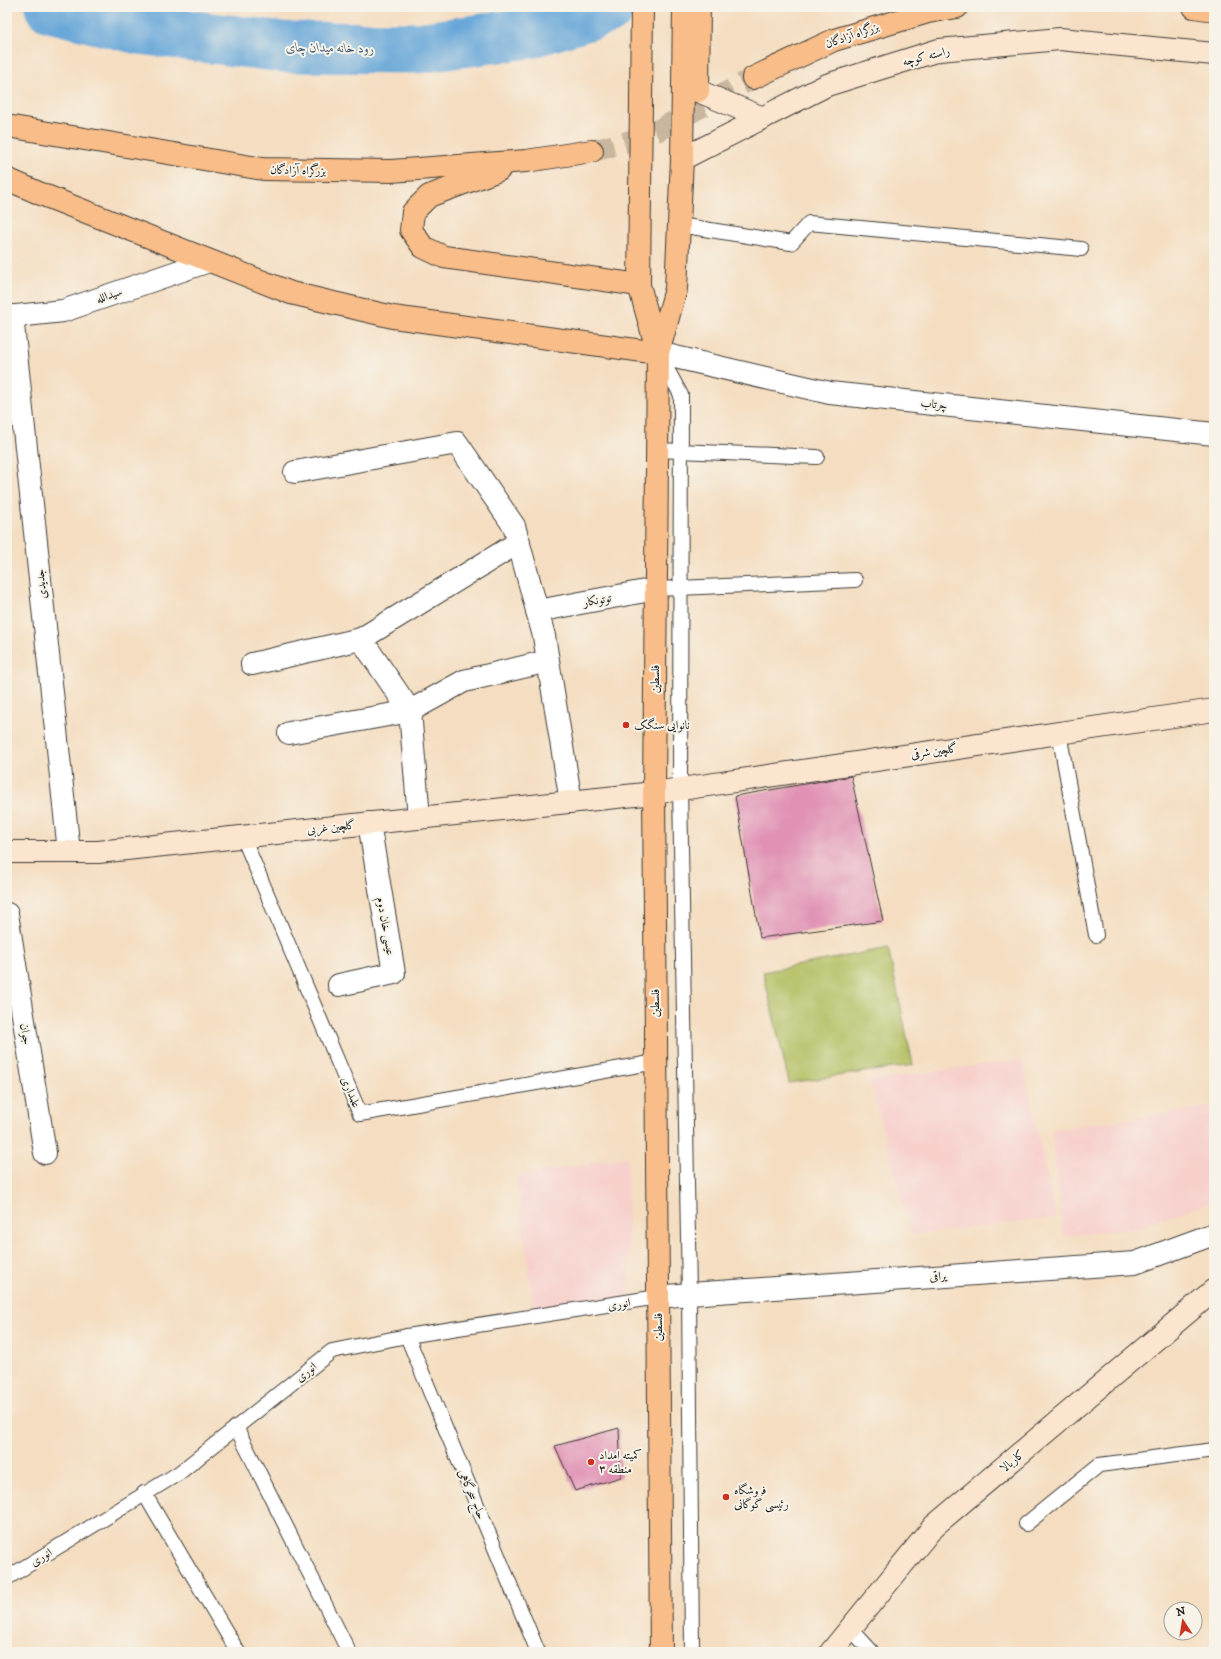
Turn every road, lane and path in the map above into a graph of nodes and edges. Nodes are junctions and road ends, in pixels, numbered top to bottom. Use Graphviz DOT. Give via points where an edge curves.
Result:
graph roads {
  1 [pos="642,7"];
  2 [pos="684,7"];
  3 [pos="699,7"];
  4 [pos="957,7"];
  5 [pos="1194,7"];
  6 [pos="1214,10"];
  7 [pos="1214,54"];
  8 [pos="753,78"];
  9 [pos="698,91"];
  10 [pos="763,118"];
  11 [pos="7,126"];
  12 [pos="592,151"];
  13 [pos="682,159"];
  14 [pos="526,161"];
  15 [pos="7,179"];
  16 [pos="679,225"];
  17 [pos="1081,248"];
  18 [pos="209,262"];
  19 [pos="639,285"];
  20 [pos="10,317"];
  21 [pos="658,353"];
  22 [pos="1214,434"];
  23 [pos="657,450"];
  24 [pos="681,451"];
  25 [pos="817,457"];
  26 [pos="295,472"];
  27 [pos="519,542"];
  28 [pos="855,580"];
  29 [pos="681,588"];
  30 [pos="656,590"];
  31 [pos="537,611"];
  32 [pos="361,639"];
  33 [pos="548,661"];
  34 [pos="252,664"];
  35 [pos="1214,710"];
  36 [pos="410,711"];
  37 [pos="289,733"];
  38 [pos="1059,733"];
  39 [pos="680,789"];
  40 [pos="654,793"];
  41 [pos="571,802"];
  42 [pos="419,818"];
  43 [pos="369,823"];
  44 [pos="243,837"];
  45 [pos="7,852"];
  46 [pos="69,852"];
  47 [pos="7,914"];
  48 [pos="1096,935"];
  49 [pos="339,985"];
  50 [pos="656,1062"];
  51 [pos="45,1153"];
  52 [pos="1214,1234"];
  53 [pos="1214,1290"];
  54 [pos="689,1294"];
  55 [pos="658,1298"];
  56 [pos="406,1336"];
  57 [pos="236,1427"];
  58 [pos="1214,1450"];
  59 [pos="144,1493"];
  60 [pos="1026,1524"];
  61 [pos="7,1578"];
  62 [pos="850,1629"];
  63 [pos="238,1652"];
  64 [pos="349,1652"];
  65 [pos="538,1652"];
  66 [pos="661,1652"];
  67 [pos="692,1652"];
  68 [pos="832,1652"];
  69 [pos="872,1652"];
  1 -- 19 [label="main road"];
  2 -- 13 [label="main road"];
  3 -- 9 [label="main road"];
  4 -- 8 [label="main road, بزرگراه آزادگان" via="928,12 834,40"];
  5 -- 6 [label="main road"];
  7 -- 10 [label="street, راسته کوچه" via="1060,39 939,50 827,85"];
  9 -- 10 [label="street"];
  10 -- 13 [label="street, راسته کوچه"];
  11 -- 14 [label="main road, بزرگراه آزادگان" via="263,169 390,171"];
  12 -- 14 [label="main road, بزرگراه آزادگان"];
  13 -- 16 [label="main road"];
  14 -- 19 [label="main road" via="430,196 413,212 411,230 423,247 444,257"];
  15 -- 18 [label="main road"];
  16 -- 17 [label="lane" via="792,243 809,223"];
  16 -- 21 [label="main road" via="676,288"];
  18 -- 20 [label="street, سیدالله" via="62,311"];
  18 -- 21 [label="main road" via="291,293 393,317"];
  19 -- 21 [label="main road"];
  20 -- 46 [label="street, جدیدی"];
  21 -- 22 [label="street, چرتاب" via="830,393"];
  21 -- 23 [label="main road, فلسطین"];
  21 -- 24 [label="lane" via="681,395"];
  23 -- 24 [label="lane"];
  23 -- 30 [label="main road, فلسطین"];
  24 -- 25 [label="lane"];
  24 -- 29 [label="lane"];
  26 -- 27 [label="street" via="457,443 514,526"];
  27 -- 31 [label="street"];
  27 -- 32 [label="street"];
  28 -- 29 [label="lane"];
  29 -- 30 [label="lane"];
  29 -- 39 [label="lane"];
  30 -- 31 [label="street, توتونکار"];
  30 -- 40 [label="main road, فلسطین"];
  31 -- 33 [label="street"];
  32 -- 34 [label="street"];
  32 -- 36 [label="street"];
  33 -- 36 [label="street" via="464,681"];
  33 -- 41 [label="street"];
  35 -- 38 [label="street, گلچین شرقی"];
  36 -- 37 [label="street"];
  36 -- 42 [label="street"];
  38 -- 39 [label="street, گلچین شرقی"];
  38 -- 48 [label="lane"];
  39 -- 40 [label="street, گلچین شرقی"];
  39 -- 54 [label="lane"];
  40 -- 41 [label="street, گلچین غربی"];
  40 -- 50 [label="main road, فلسطین"];
  41 -- 42 [label="street, گلچین غربی"];
  42 -- 43 [label="street, گلچین غربی"];
  43 -- 44 [label="street, گلچین غربی"];
  43 -- 49 [label="street, عیسی خان دوم" via="394,973"];
  44 -- 46 [label="street, گلچین غربی" via="98,852"];
  44 -- 50 [label="lane, علمداری" via="360,1114"];
  45 -- 46 [label="street, گلچین غربی"];
  47 -- 51 [label="street, جوان"];
  50 -- 55 [label="main road, فلسطین"];
  52 -- 54 [label="street, یراقی" via="1135,1263"];
  53 -- 62 [label="street, کاربالا" via="934,1526"];
  54 -- 55 [label="street, یراقی"];
  54 -- 67 [label="lane"];
  55 -- 56 [label="lane, انوری"];
  55 -- 66 [label="main road, فلسطین"];
  56 -- 57 [label="lane, انوری" via="332,1351"];
  56 -- 65 [label="lane, حاج سحرگاهی"];
  57 -- 59 [label="lane, انوری" via="179,1473"];
  57 -- 64 [label="lane"];
  58 -- 60 [label="lane" via="1100,1465"];
  59 -- 61 [label="lane, انوری"];
  59 -- 63 [label="lane"];
  62 -- 68 [label="street, کاربالا"];
  62 -- 69 [label="lane"];
}
